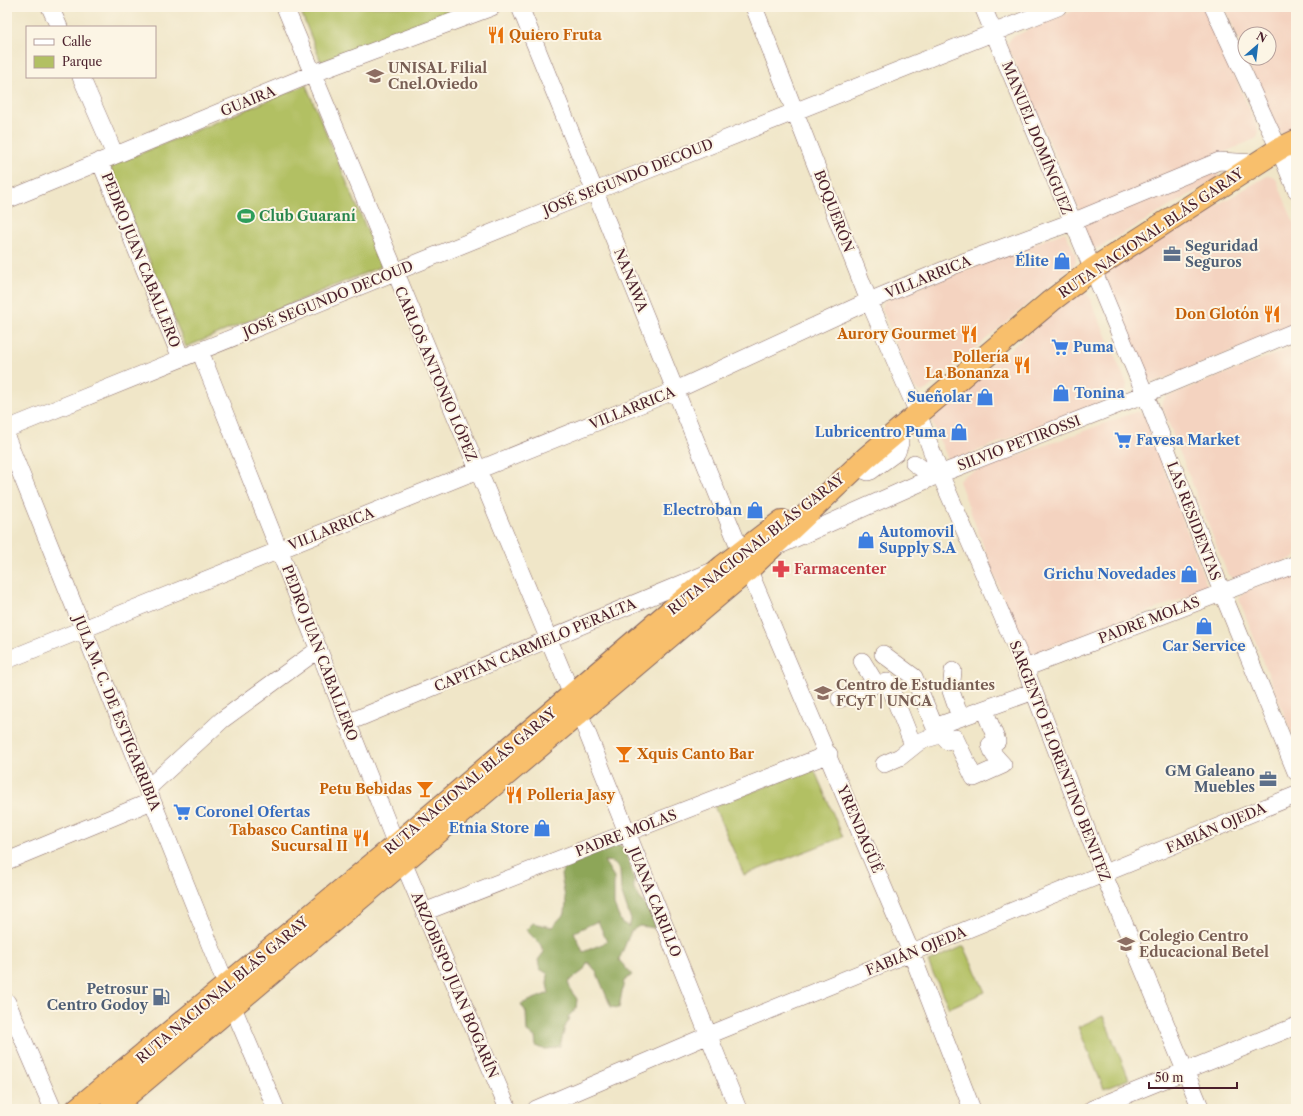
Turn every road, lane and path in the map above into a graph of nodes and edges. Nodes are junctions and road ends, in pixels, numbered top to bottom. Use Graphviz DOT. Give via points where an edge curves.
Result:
graph roads {
  1 [pos="50,7"];
  2 [pos="285,7"];
  3 [pos="492,7"];
  4 [pos="520,7"];
  5 [pos="754,7"];
  6 [pos="983,7"];
  7 [pos="1058,7"];
  8 [pos="1213,7"];
  9 [pos="59,26"];
  10 [pos="993,33"];
  11 [pos="312,74"];
  12 [pos="81,78"];
  13 [pos="795,111"];
  14 [pos="1288,145"];
  15 [pos="108,158"];
  16 [pos="1256,164"];
  17 [pos="1296,190"];
  18 [pos="595,191"];
  19 [pos="7,200"];
  20 [pos="1072,222"];
  21 [pos="1093,269"];
  22 [pos="394,272"];
  23 [pos="868,301"];
  24 [pos="1296,331"];
  25 [pos="200,351"];
  26 [pos="181,358"];
  27 [pos="676,390"];
  28 [pos="1145,394"];
  29 [pos="918,413"];
  30 [pos="7,429"];
  31 [pos="7,439"];
  32 [pos="903,449"];
  33 [pos="861,463"];
  34 [pos="477,470"];
  35 [pos="937,475"];
  36 [pos="279,550"];
  37 [pos="770,550"];
  38 [pos="745,561"];
  39 [pos="1296,564"];
  40 [pos="723,566"];
  41 [pos="1222,592"];
  42 [pos="83,630"];
  43 [pos="548,639"];
  44 [pos="319,649"];
  45 [pos="883,654"];
  46 [pos="7,660"];
  47 [pos="862,662"];
  48 [pos="1025,668"];
  49 [pos="953,671"];
  50 [pos="876,684"];
  51 [pos="1034,691"];
  52 [pos="840,699"];
  53 [pos="575,704"];
  54 [pos="984,709"];
  55 [pos="960,717"];
  56 [pos="347,723"];
  57 [pos="940,734"];
  58 [pos="913,745"];
  59 [pos="828,754"];
  60 [pos="884,764"];
  61 [pos="1296,772"];
  62 [pos="150,795"];
  63 [pos="1296,795"];
  64 [pos="627,833"];
  65 [pos="400,853"];
  66 [pos="7,861"];
  67 [pos="1104,875"];
  68 [pos="424,912"];
  69 [pos="911,952"];
  70 [pos="229,996"];
  71 [pos="7,1002"];
  72 [pos="1296,1026"];
  73 [pos="709,1035"];
  74 [pos="1185,1072"];
  75 [pos="53,1109"];
  76 [pos="78,1109"];
  77 [pos="111,1109"];
  78 [pos="276,1109"];
  79 [pos="508,1109"];
  80 [pos="536,1109"];
  81 [pos="738,1109"];
  82 [pos="972,1109"];
  83 [pos="1092,1109"];
  84 [pos="1201,1109"];
  1 -- 9 [label="street"];
  2 -- 11 [label="street, CARLOS ANTONIO LÓPEZ"];
  3 -- 11 [label="street, GUAIRA"];
  4 -- 18 [label="street, NANAWA"];
  5 -- 13 [label="street, BOQUERÓN"];
  6 -- 10 [label="street, MANUEL DOMÍNGUEZ"];
  7 -- 10 [label="street, JOSÉ SEGUNDO DECOUD"];
  8 -- 14 [label="street"];
  10 -- 13 [label="street, JOSÉ SEGUNDO DECOUD"];
  10 -- 20 [label="street, MANUEL DOMÍNGUEZ"];
  11 -- 15 [label="street, GUAIRA"];
  11 -- 22 [label="street, CARLOS ANTONIO LÓPEZ"];
  12 -- 15 [label="street, PEDRO JUAN CABALLERO"];
  13 -- 18 [label="street, JOSÉ SEGUNDO DECOUD"];
  13 -- 23 [label="street, BOQUERÓN"];
  14 -- 16 [label="highway, RUTA NACIONAL BLÁS GARAY"];
  14 -- 17 [label="street"];
  15 -- 19 [label="street, GUAIRA"];
  15 -- 26 [label="street, PEDRO JUAN CABALLERO"];
  16 -- 20 [label="street, VILLARRICA" via="1219,161"];
  16 -- 21 [label="highway, RUTA NACIONAL BLÁS GARAY"];
  18 -- 22 [label="street, JOSÉ SEGUNDO DECOUD"];
  18 -- 27 [label="street, NANAWA"];
  20 -- 21 [label="street, MANUEL DOMÍNGUEZ"];
  20 -- 23 [label="street, VILLARRICA" via="958,264"];
  21 -- 28 [label="street, LAS RESIDENTAS"];
  21 -- 29 [label="highway, RUTA NACIONAL BLÁS GARAY"];
  22 -- 25 [label="street, JOSÉ SEGUNDO DECOUD"];
  22 -- 34 [label="street, CARLOS ANTONIO LÓPEZ"];
  23 -- 27 [label="street, VILLARRICA"];
  23 -- 29 [label="street, BOQUERÓN"];
  24 -- 28 [label="street, SILVIO PETIROSSI"];
  25 -- 26 [label="street, JOSÉ SEGUNDO DECOUD"];
  25 -- 36 [label="street, PEDRO JUAN CABALLERO"];
  26 -- 30 [label="street, JOSÉ SEGUNDO DECOUD"];
  27 -- 34 [label="street, VILLARRICA"];
  27 -- 38 [label="street, NANAWA"];
  28 -- 35 [label="street, SILVIO PETIROSSI"];
  28 -- 41 [label="street, LAS RESIDENTAS"];
  29 -- 32 [label="highway, RUTA NACIONAL BLÁS GARAY"];
  29 -- 35 [label="street, SARGENTO FLORENTINO BENITEZ"];
  31 -- 42 [label="street, JULA M. C. DE ESTIGARRIBIA"];
  32 -- 33 [label="highway, RUTA NACIONAL BLÁS GARAY"];
  32 -- 35 [label="street"];
  33 -- 37 [label="highway, RUTA NACIONAL BLÁS GARAY"];
  33 -- 38 [label="highway, RUTA NACIONAL BLÁS GARAY"];
  34 -- 36 [label="street, VILLARRICA"];
  34 -- 43 [label="street, CARLOS ANTONIO LÓPEZ"];
  35 -- 37 [label="street, SILVIO PETIROSSI"];
  35 -- 48 [label="street, SARGENTO FLORENTINO BENITEZ"];
  36 -- 42 [label="street, VILLARRICA"];
  36 -- 44 [label="street, PEDRO JUAN CABALLERO"];
  37 -- 38 [label="highway, RUTA NACIONAL BLÁS GARAY"];
  38 -- 40 [label="highway, RUTA NACIONAL BLÁS GARAY"];
  38 -- 53 [label="highway, RUTA NACIONAL BLÁS GARAY"];
  38 -- 59 [label="street, YRENDAGÜÉ"];
  39 -- 41 [label="street, PADRE MOLAS"];
  40 -- 43 [label="street, CAPITÁN CARMELO PERALTA"];
  40 -- 53 [label="highway, RUTA NACIONAL BLÁS GARAY"];
  41 -- 48 [label="street, PADRE MOLAS"];
  41 -- 61 [label="street, LAS RESIDENTAS"];
  42 -- 46 [label="street, VILLARRICA"];
  42 -- 62 [label="street, JULA M. C. DE ESTIGARRIBIA"];
  43 -- 53 [label="street, CARLOS ANTONIO LÓPEZ"];
  43 -- 56 [label="street, CAPITÁN CARMELO PERALTA"];
  44 -- 56 [label="street, PEDRO JUAN CABALLERO"];
  44 -- 62 [label="street" via="222,720"];
  45 -- 57 [label="street" via="914,678"];
  47 -- 50 [label="street"];
  48 -- 51 [label="street, SARGENTO FLORENTINO BENITEZ"];
  49 -- 55 [label="street" via="951,691"];
  50 -- 52 [label="street"];
  50 -- 58 [label="street" via="888,682"];
  51 -- 54 [label="street"];
  51 -- 67 [label="street, SARGENTO FLORENTINO BENITEZ"];
  53 -- 64 [label="street, JUANA CARILLO"];
  53 -- 65 [label="highway, RUTA NACIONAL BLÁS GARAY"];
  54 -- 55 [label="street"];
  54 -- 57 [label="street" via="997,741 990,745 994,755 1004,765 974,778 969,760 955,738 948,741"];
  55 -- 57 [label="street" via="940,725"];
  56 -- 65 [label="street, PEDRO JUAN CABALLERO"];
  57 -- 58 [label="street"];
  58 -- 60 [label="street" via="900,757"];
  59 -- 64 [label="street, PADRE MOLAS"];
  59 -- 69 [label="street, YRENDAGÜÉ"];
  62 -- 66 [label="street"];
  62 -- 70 [label="street, JULA M. C. DE ESTIGARRIBIA"];
  63 -- 67 [label="street, FABIÁN OJEDA"];
  64 -- 68 [label="street, PADRE MOLAS"];
  64 -- 73 [label="street, JUANA CARILLO"];
  65 -- 68 [label="street, ARZOBISPO JUAN BOGARÍN"];
  65 -- 70 [label="highway, RUTA NACIONAL BLÁS GARAY"];
  67 -- 69 [label="street, FABIÁN OJEDA"];
  67 -- 74 [label="street, SARGENTO FLORENTINO BENITEZ"];
  68 -- 79 [label="street, ARZOBISPO JUAN BOGARÍN"];
  69 -- 73 [label="street, FABIÁN OJEDA"];
  69 -- 82 [label="street, YRENDAGÜÉ"];
  70 -- 76 [label="highway, RUTA NACIONAL BLÁS GARAY"];
  70 -- 77 [label="highway, RUTA NACIONAL BLÁS GARAY"];
  70 -- 78 [label="street, JULA M. C. DE ESTIGARRIBIA"];
  71 -- 75 [label="street"];
  72 -- 74 [label="street"];
  73 -- 80 [label="street, FABIÁN OJEDA"];
  73 -- 81 [label="street, JUANA CARILLO"];
  74 -- 83 [label="street"];
  74 -- 84 [label="street, SARGENTO FLORENTINO BENITEZ"];
}
